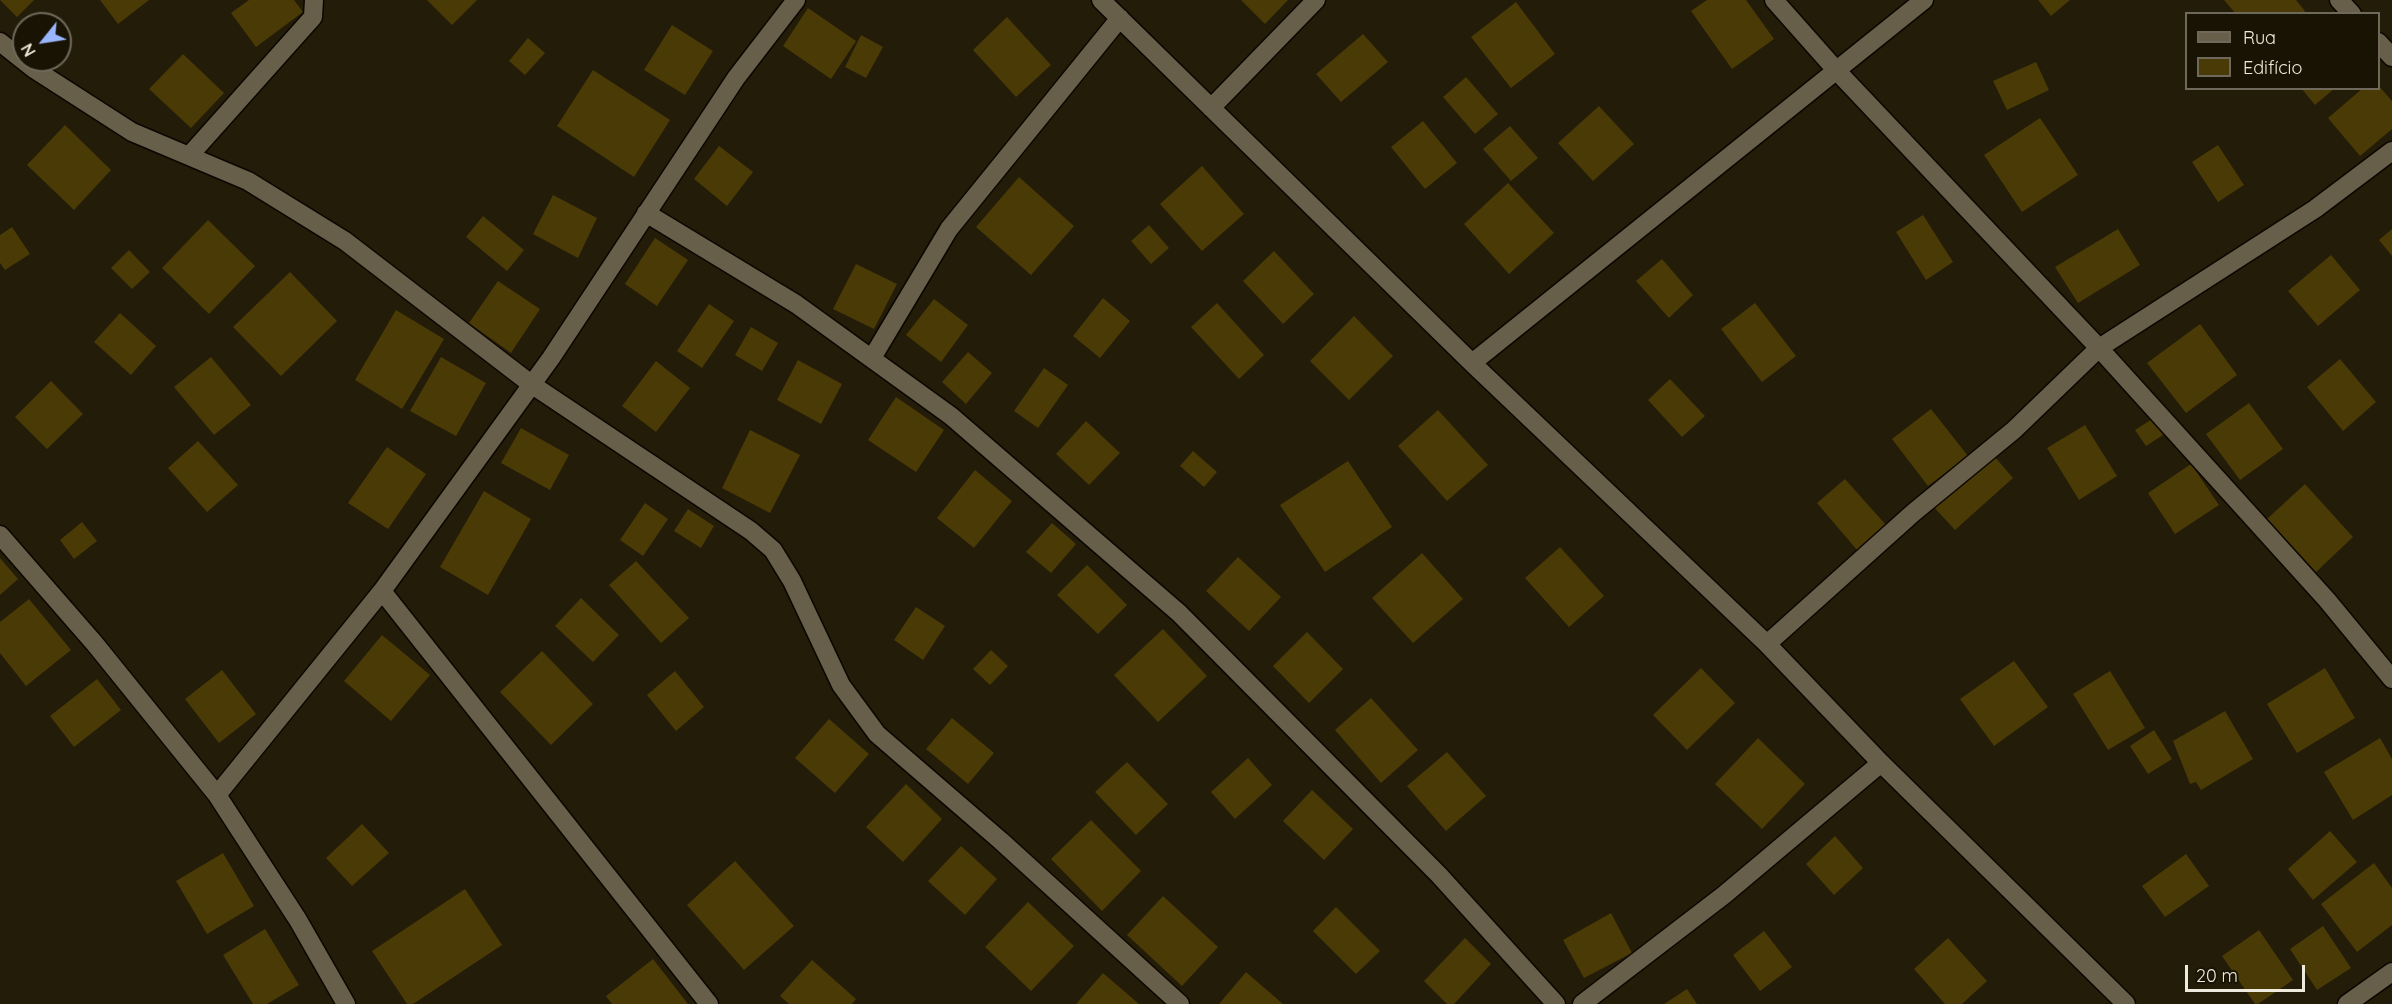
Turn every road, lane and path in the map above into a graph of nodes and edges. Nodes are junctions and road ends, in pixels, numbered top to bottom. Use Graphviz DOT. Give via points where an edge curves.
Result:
graph roads {
  1 [pos="314,0"];
  2 [pos="796,0"];
  3 [pos="1101,0"];
  4 [pos="1316,0"];
  5 [pos="1774,0"];
  6 [pos="1924,0"];
  7 [pos="2339,0"];
  8 [pos="2350,12"];
  9 [pos="1120,18"];
  10 [pos="0,42"];
  11 [pos="2380,43"];
  12 [pos="2392,57"];
  13 [pos="1836,70"];
  14 [pos="1211,108"];
  15 [pos="2392,151"];
  16 [pos="189,156"];
  17 [pos="646,213"];
  18 [pos="2099,348"];
  19 [pos="872,358"];
  20 [pos="1472,363"];
  21 [pos="531,384"];
  22 [pos="0,535"];
  23 [pos="382,591"];
  24 [pos="1767,644"];
  25 [pos="2392,679"];
  26 [pos="1881,763"];
  27 [pos="217,795"];
  28 [pos="2392,972"];
  29 [pos="346,1004"];
  30 [pos="709,1004"];
  31 [pos="1180,1004"];
  32 [pos="1556,1004"];
  33 [pos="1582,1004"];
  34 [pos="2126,1004"];
  35 [pos="2347,1004"];
  1 -- 16 [label="street" via="313,17"];
  2 -- 17 [label="street" via="736,78"];
  3 -- 9 [label="street"];
  4 -- 14 [label="street"];
  5 -- 13 [label="street"];
  6 -- 13 [label="street"];
  7 -- 8 [label="street"];
  9 -- 14 [label="street"];
  9 -- 19 [label="street" via="949,229"];
  10 -- 16 [label="street" via="34,69 132,132"];
  11 -- 12 [label="street"];
  13 -- 18 [label="street"];
  13 -- 20 [label="street"];
  14 -- 20 [label="street"];
  15 -- 18 [label="street" via="2315,209"];
  16 -- 21 [label="street" via="248,181 345,241"];
  17 -- 19 [label="street" via="796,304"];
  17 -- 21 [label="street"];
  18 -- 24 [label="street" via="2014,430 1913,513"];
  18 -- 25 [label="street"];
  19 -- 32 [label="street" via="951,416 1179,613 1438,875"];
  20 -- 24 [label="street"];
  21 -- 23 [label="street"];
  21 -- 31 [label="street" via="751,531 773,550 792,581 841,685 877,734"];
  22 -- 27 [label="street" via="95,644"];
  23 -- 27 [label="street"];
  23 -- 30 [label="street"];
  24 -- 26 [label="street"];
  26 -- 33 [label="street" via="1724,895"];
  26 -- 34 [label="street"];
  27 -- 29 [label="street" via="298,920"];
  28 -- 35 [label="street"];
}
